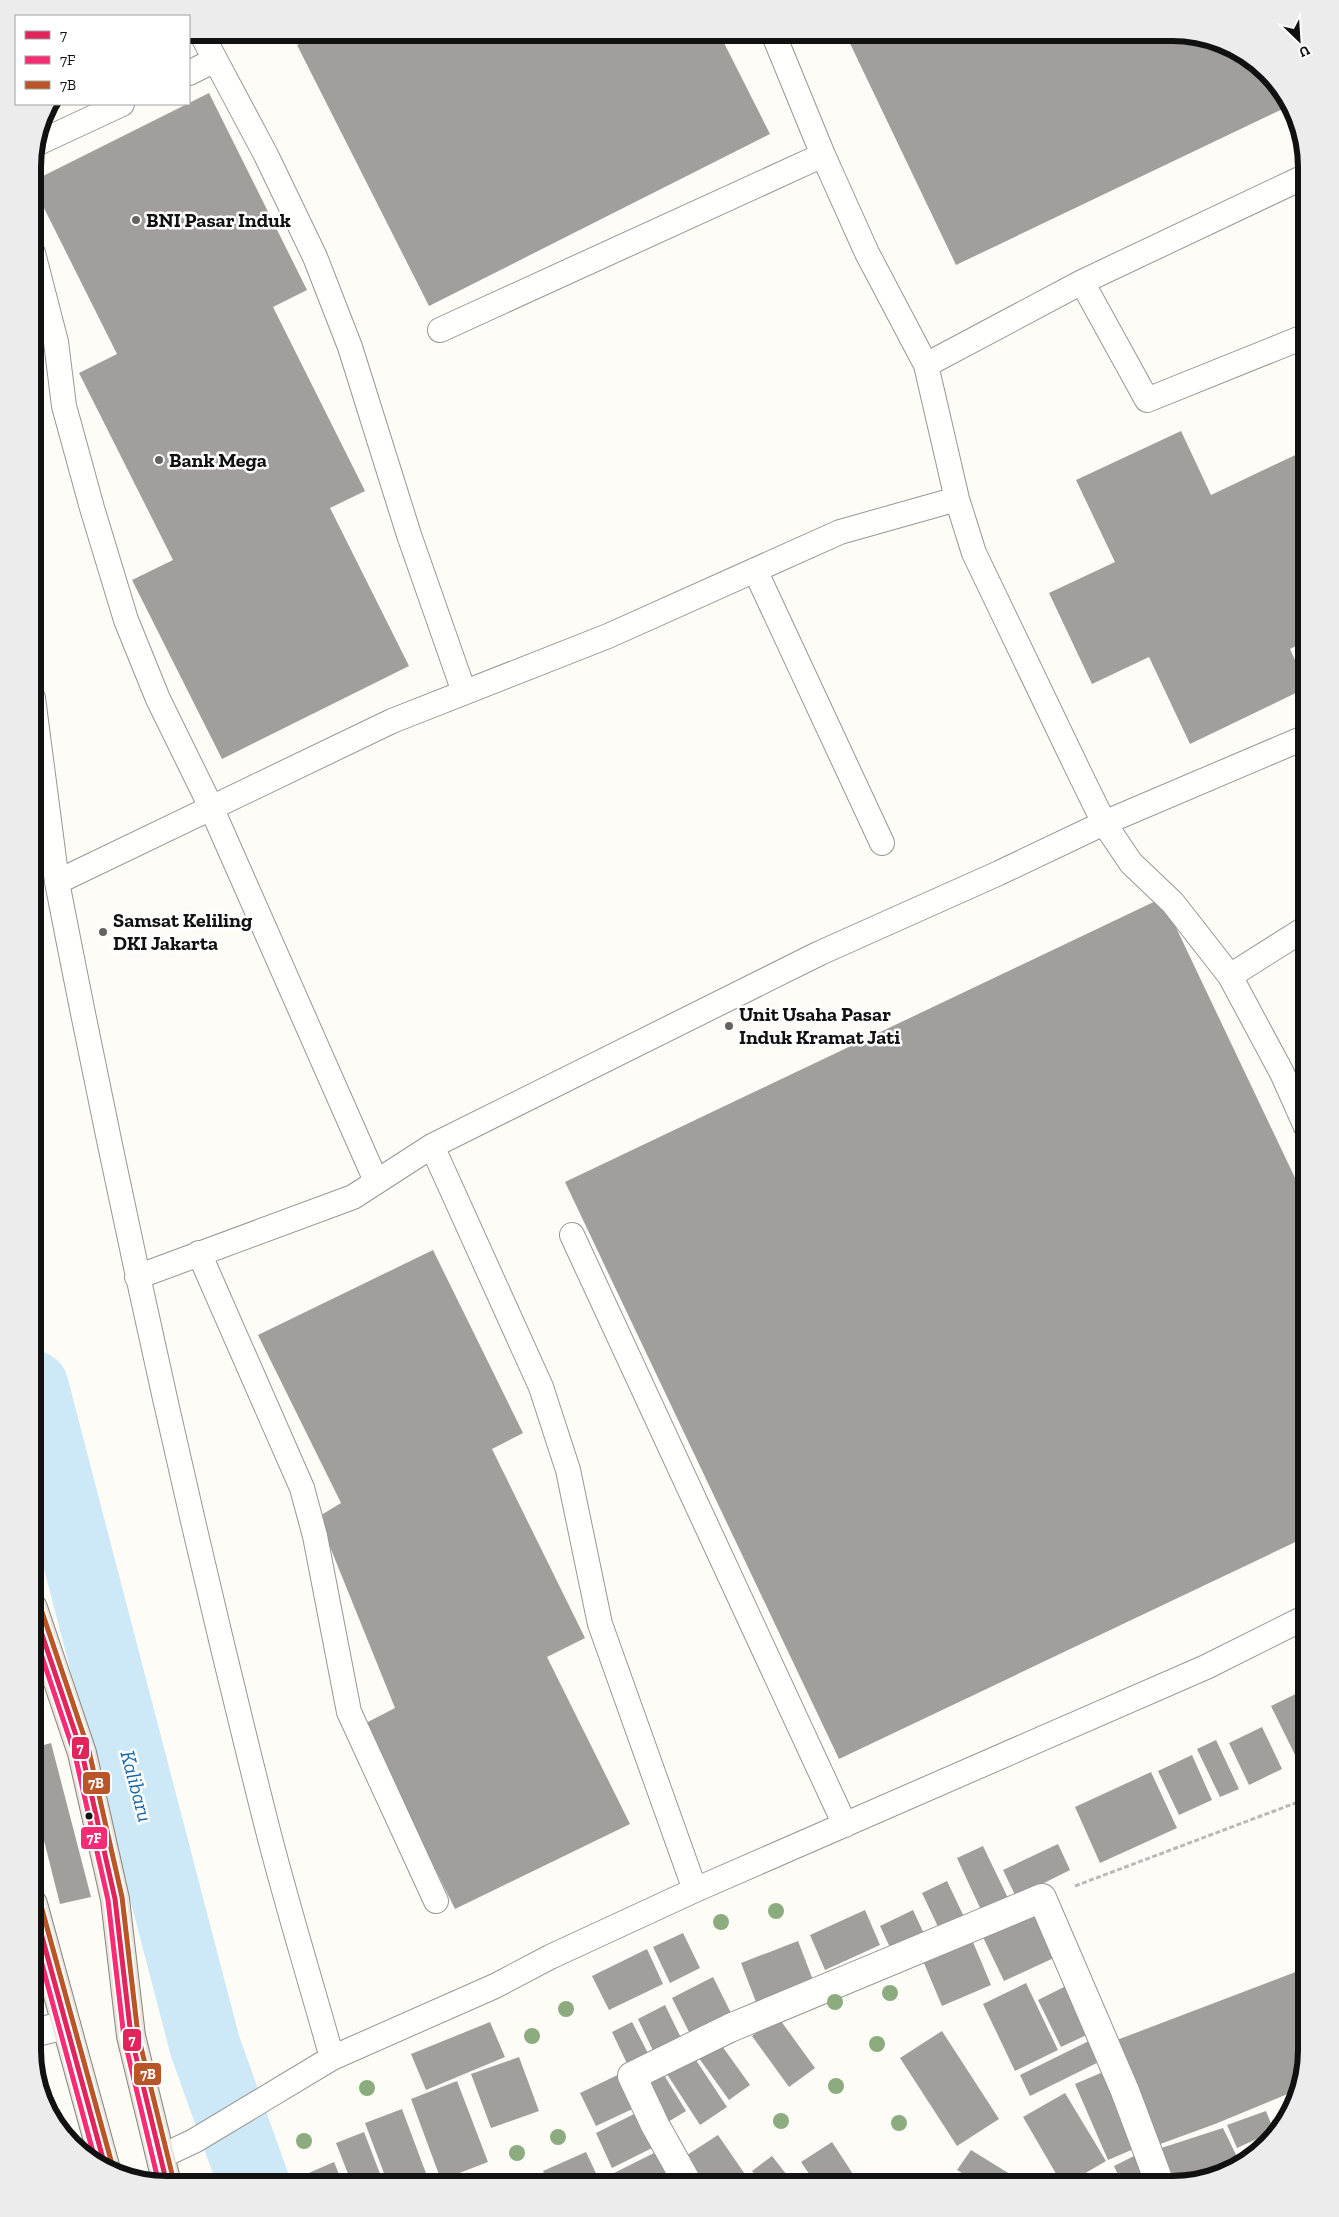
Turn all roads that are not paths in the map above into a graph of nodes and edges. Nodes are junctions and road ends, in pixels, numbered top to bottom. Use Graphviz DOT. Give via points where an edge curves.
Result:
graph roads {
  1 [pos="206,41"];
  2 [pos="777,42"];
  3 [pos="216,60"];
  4 [pos="190,73"];
  5 [pos="120,105"];
  6 [pos="44,140"];
  7 [pos="823,155"];
  8 [pos="1298,180"];
  9 [pos="1082,282"];
  10 [pos="42,288"];
  11 [pos="440,330"];
  12 [pos="1298,339"];
  13 [pos="926,365"];
  14 [pos="957,499"];
  15 [pos="755,570"];
  16 [pos="464,692"];
  17 [pos="1298,740"];
  18 [pos="42,765"];
  19 [pos="211,807"];
  20 [pos="1104,823"];
  21 [pos="882,843"];
  22 [pos="57,882"];
  23 [pos="1298,933"];
  24 [pos="1230,976"];
  25 [pos="1298,1108"];
  26 [pos="432,1146"];
  27 [pos="376,1181"];
  28 [pos="572,1235"];
  29 [pos="199,1253"];
  30 [pos="137,1276"];
  31 [pos="1298,1621"];
  32 [pos="41,1632"];
  33 [pos="845,1825"];
  34 [pos="696,1890"];
  35 [pos="436,1901"];
  36 [pos="41,1936"];
  37 [pos="66,2025"];
  38 [pos="41,2032"];
  39 [pos="332,2058"];
  40 [pos="98,2156"];
  41 [pos="160,2157"];
  42 [pos="165,2175"];
  43 [pos="683,2176"];
  44 [pos="1157,2176"];
  1 -- 3 [label="lane"];
  2 -- 7 [label="lane"];
  3 -- 4 [label="lane"];
  3 -- 16 [label="lane" via="315,258 350,348 409,535"];
  5 -- 6 [label="lane"];
  7 -- 11 [label="lane"];
  7 -- 13 [label="lane" via="867,253"];
  8 -- 9 [label="lane"];
  9 -- 12 [label="lane" via="1147,400"];
  9 -- 13 [label="lane"];
  10 -- 19 [label="lane" via="56,342 64,406 123,610 158,699"];
  13 -- 14 [label="lane"];
  14 -- 15 [label="lane" via="840,532"];
  14 -- 20 [label="lane" via="974,553"];
  15 -- 16 [label="lane" via="608,636"];
  15 -- 21 [label="lane"];
  16 -- 19 [label="lane" via="392,721"];
  17 -- 20 [label="lane"];
  18 -- 22 [label="lane"];
  19 -- 22 [label="lane"];
  19 -- 27 [label="lane"];
  20 -- 24 [label="lane" via="1131,864 1173,903"];
  20 -- 26 [label="lane" via="820,953"];
  22 -- 30 [label="lane"];
  23 -- 24 [label="lane"];
  24 -- 25 [label="lane"];
  26 -- 27 [label="lane"];
  26 -- 34 [label="lane" via="542,1387 568,1470 600,1624"];
  27 -- 29 [label="lane" via="353,1197"];
  28 -- 33 [label="lane"];
  29 -- 30 [label="lane"];
  29 -- 35 [label="lane" via="302,1488 315,1536 349,1712"];
  30 -- 39 [label="lane" via="265,1821"];
  31 -- 33 [label="lane" via="1206,1667"];
  32 -- 41 [label="highway" via="82,1753 115,1899 131,2036"];
  33 -- 34 [label="lane"];
  34 -- 39 [label="lane" via="550,1956 495,1986"];
  36 -- 37 [label="highway"];
  37 -- 38 [label="street"];
  37 -- 40 [label="highway"];
  39 -- 41 [label="lane" via="194,2141"];
  41 -- 42 [label="highway"];
  43 -- 44 [label="street" via="632,2076 730,2028 1042,1898 1125,2091"];
}
